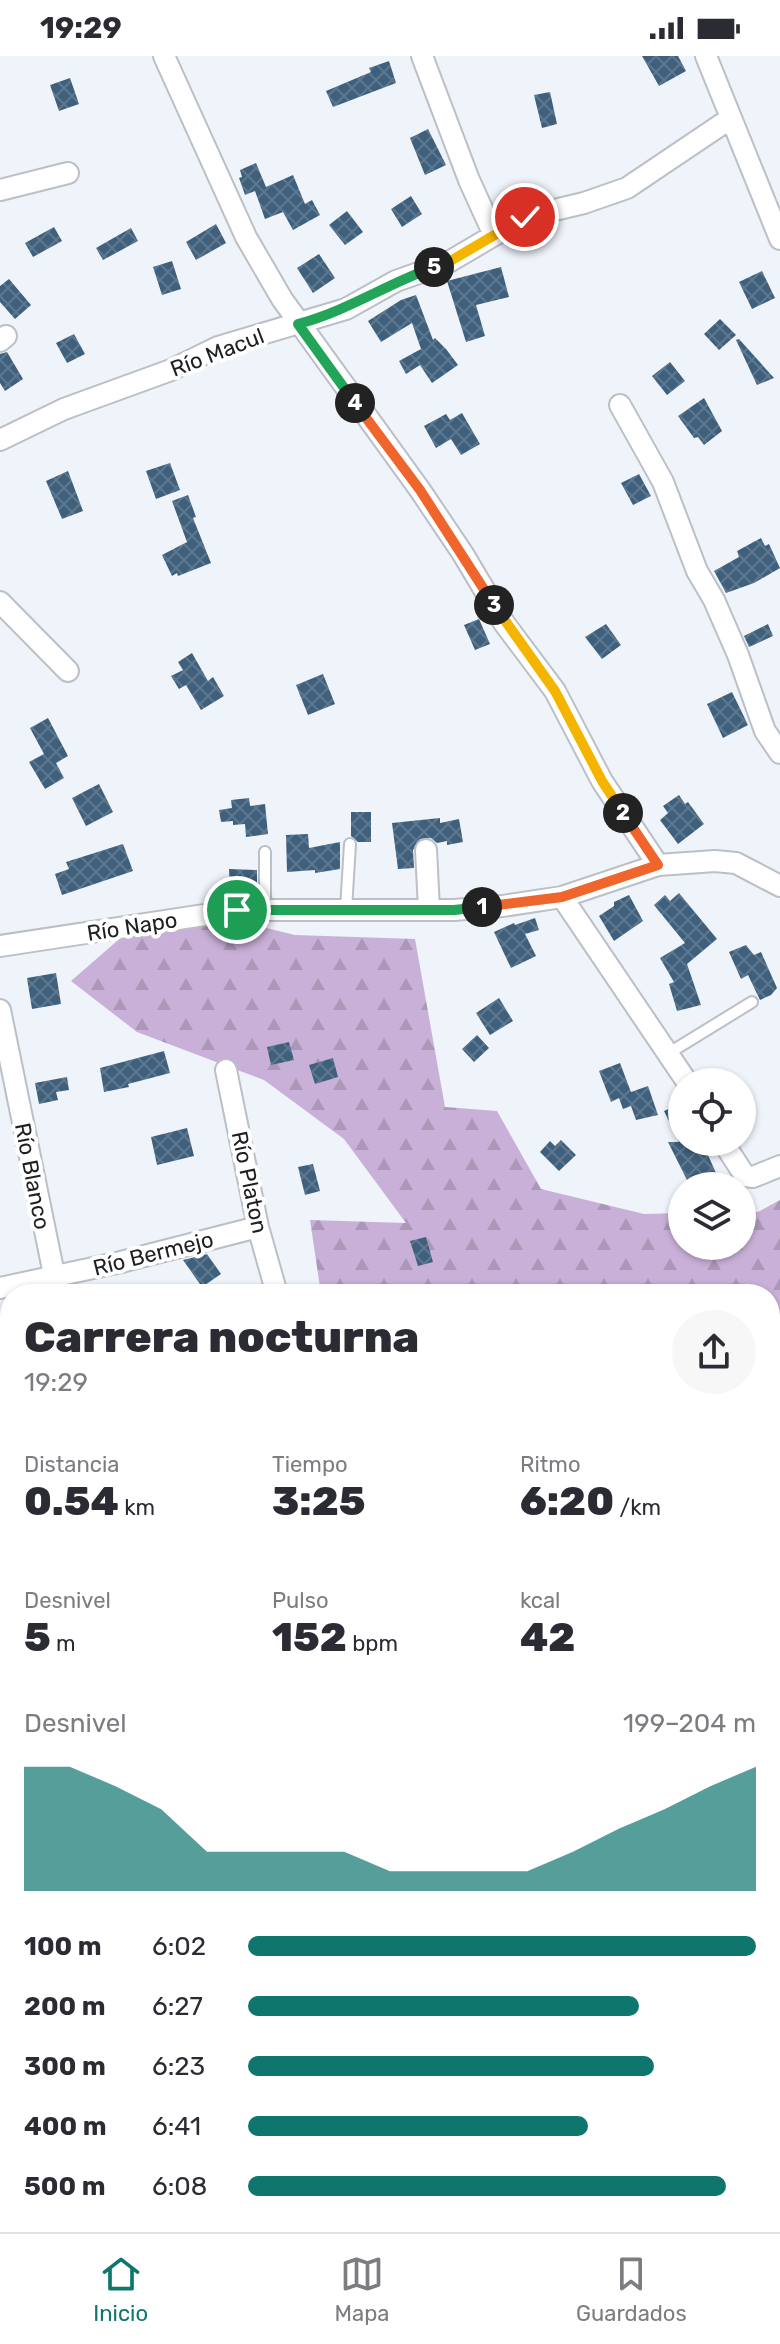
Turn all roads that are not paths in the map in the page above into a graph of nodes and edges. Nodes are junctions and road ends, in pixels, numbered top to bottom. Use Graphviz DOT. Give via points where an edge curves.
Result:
graph roads {
  1 [pos="164,56"];
  2 [pos="422,56"];
  3 [pos="706,56"];
  4 [pos="731,118"];
  5 [pos="68,173"];
  6 [pos="0,190"];
  7 [pos="494,235"];
  8 [pos="780,239"];
  9 [pos="298,324"];
  10 [pos="620,405"];
  11 [pos="0,440"];
  12 [pos="0,602"];
  13 [pos="68,671"];
  14 [pos="780,753"];
  15 [pos="350,844"];
  16 [pos="426,850"];
  17 [pos="265,852"];
  18 [pos="658,865"];
  19 [pos="780,886"];
  20 [pos="562,897"];
  21 [pos="346,909"];
  22 [pos="429,909"];
  23 [pos="265,911"];
  24 [pos="0,946"];
  25 [pos="752,1002"];
  26 [pos="0,1010"];
  27 [pos="669,1053"];
  28 [pos="678,1068"];
  29 [pos="226,1070"];
  30 [pos="732,1156"];
  31 [pos="780,1166"];
  32 [pos="258,1227"];
  33 [pos="56,1284"];
  34 [pos="59,1284"];
  35 [pos="274,1284"];
  1 -- 9 [label="street" via="246,237"];
  2 -- 7 [label="street"];
  3 -- 4 [label="street"];
  4 -- 7 [label="street, Río Macul" via="627,188 525,217"];
  4 -- 8 [label="street"];
  5 -- 6 [label="street"];
  7 -- 9 [label="street, Río Macul" via="447,263 396,281 346,309"];
  9 -- 11 [label="street, Río Macul" via="218,347"];
  9 -- 18 [label="street" via="420,490 504,623 555,691 602,781"];
  10 -- 14 [label="street" via="663,482 765,731"];
  12 -- 13 [label="street"];
  15 -- 21 [label="lane"];
  16 -- 22 [label="street"];
  17 -- 23 [label="lane"];
  18 -- 19 [label="street, Río Napo" via="736,863"];
  18 -- 20 [label="street, Río Napo"];
  20 -- 22 [label="street, Río Napo"];
  20 -- 27 [label="street"];
  21 -- 22 [label="street, Río Napo"];
  21 -- 23 [label="street, Río Napo"];
  23 -- 24 [label="street, Río Napo" via="237,910"];
  25 -- 27 [label="lane"];
  26 -- 33 [label="street, Río Blanco"];
  27 -- 28 [label="street"];
  29 -- 32 [label="street, Río Platon"];
  30 -- 31 [label="street" via="745,1176"];
  32 -- 34 [label="street, Río Bermejo"];
  32 -- 35 [label="street, Río Platon"];
}
